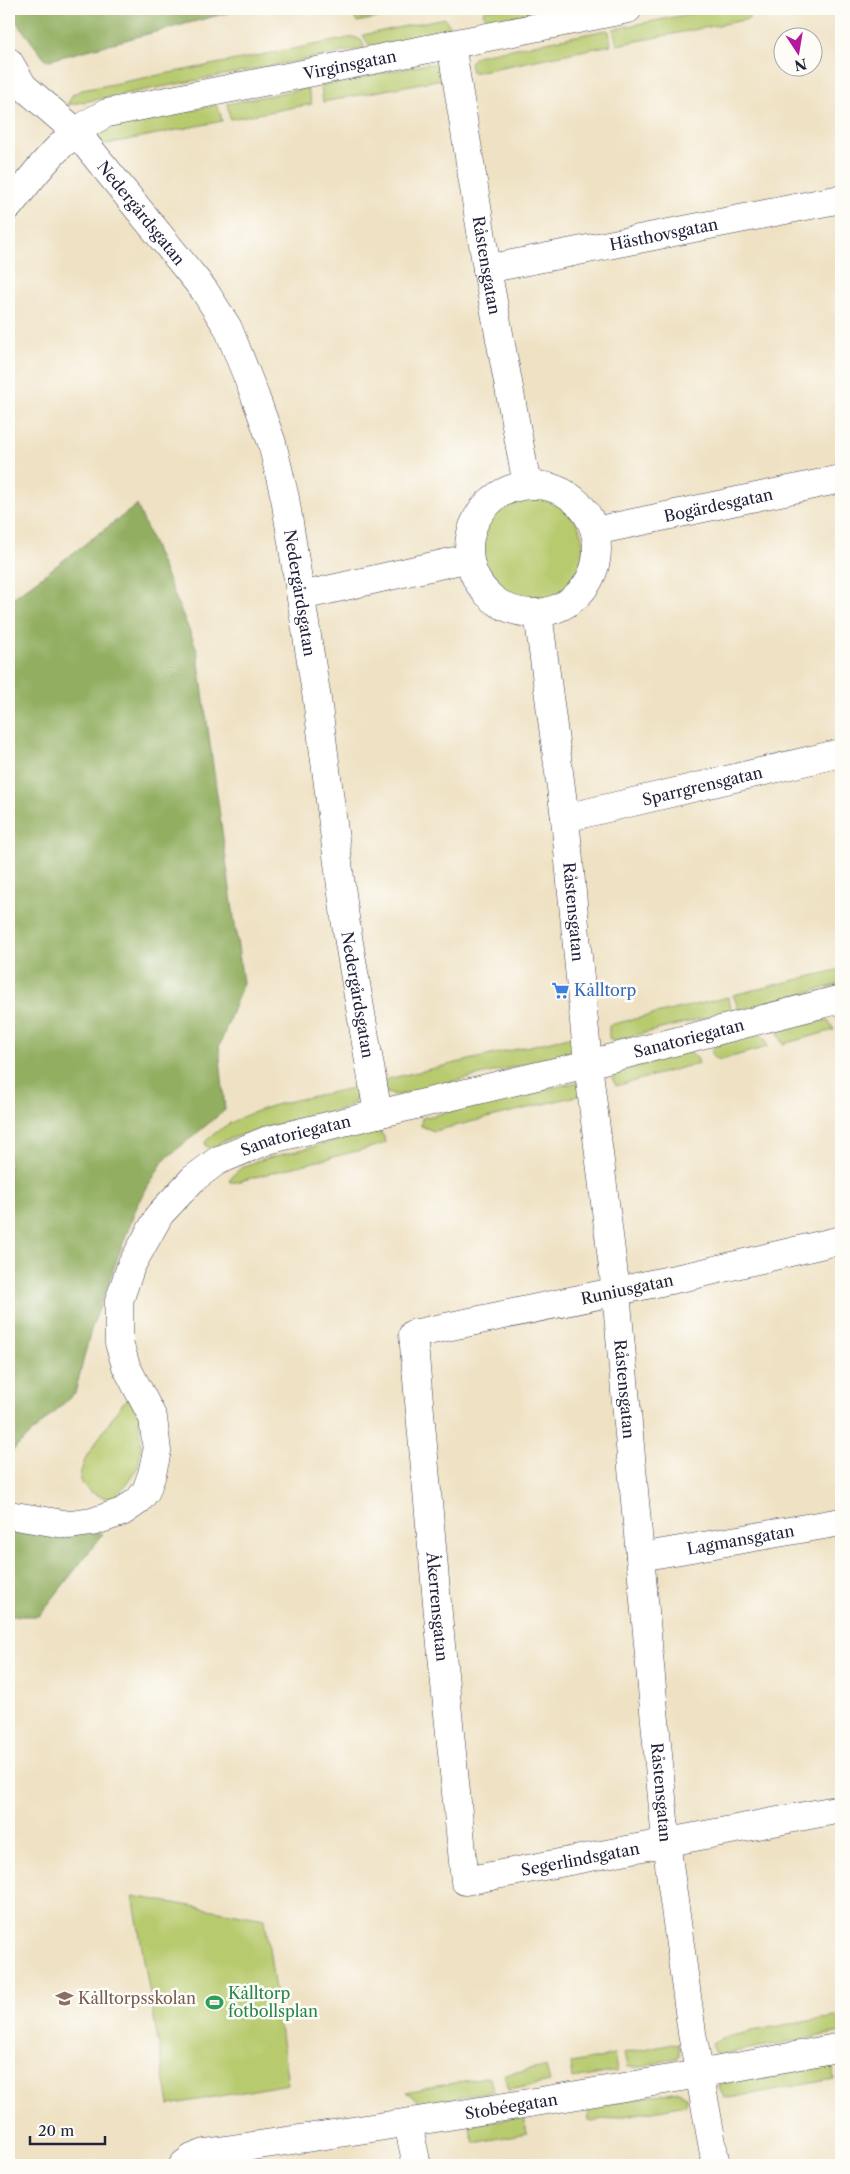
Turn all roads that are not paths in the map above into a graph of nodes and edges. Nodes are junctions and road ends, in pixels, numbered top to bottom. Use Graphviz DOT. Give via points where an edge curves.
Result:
graph roads {
  1 [pos="628,9"];
  2 [pos="451,44"];
  3 [pos="9,62"];
  4 [pos="75,131"];
  5 [pos="841,200"];
  6 [pos="9,206"];
  7 [pos="487,269"];
  8 [pos="841,479"];
  9 [pos="527,485"];
  10 [pos="595,531"];
  11 [pos="469,558"];
  12 [pos="301,596"];
  13 [pos="538,613"];
  14 [pos="841,753"];
  15 [pos="565,818"];
  16 [pos="841,999"];
  17 [pos="588,1064"];
  18 [pos="378,1114"];
  19 [pos="841,1240"];
  20 [pos="616,1292"];
  21 [pos="413,1334"];
  22 [pos="9,1515"];
  23 [pos="841,1522"];
  24 [pos="640,1557"];
  25 [pos="841,1809"];
  26 [pos="666,1842"];
  27 [pos="465,1880"];
  28 [pos="841,2047"];
  29 [pos="699,2075"];
  30 [pos="408,2124"];
  31 [pos="184,2165"];
  32 [pos="417,2165"];
  33 [pos="716,2165"];
  1 -- 2 [label="street, Virginsgatan"];
  2 -- 4 [label="street, Virginsgatan" via="107,112"];
  2 -- 7 [label="street, Råstensgatan"];
  3 -- 4 [label="street" via="22,86"];
  4 -- 6 [label="street, Virginsgatan"];
  4 -- 12 [label="street, Nedergårdsgatan" via="204,290 228,328 255,396 278,468"];
  5 -- 7 [label="street, Hästhovsgatan"];
  7 -- 9 [label="street, Råstensgatan"];
  8 -- 10 [label="street, Bogärdesgatan"];
  9 -- 10 [label="street" via="552,487 574,500"];
  9 -- 11 [label="street" via="510,489 482,509 473,524"];
  10 -- 13 [label="street" via="596,564 581,592 554,610"];
  11 -- 12 [label="street"];
  11 -- 13 [label="street" via="481,588 492,599 522,613"];
  12 -- 18 [label="street, Nedergårdsgatan" via="346,925"];
  13 -- 15 [label="street, Råstensgatan"];
  14 -- 15 [label="street, Sparrgrensgatan"];
  15 -- 17 [label="street, Råstensgatan"];
  16 -- 17 [label="street, Sanatoriegatan"];
  17 -- 18 [label="street, Sanatoriegatan"];
  17 -- 20 [label="street, Råstensgatan"];
  18 -- 22 [label="street, Sanatoriegatan" via="268,1140 217,1162 193,1179 160,1214 131,1266 119,1301 119,1343 126,1366 153,1418 157,1451 152,1474 142,1496 122,1512 77,1524 50,1523"];
  19 -- 20 [label="street, Runiusgatan"];
  20 -- 21 [label="street, Runiusgatan"];
  20 -- 24 [label="street, Råstensgatan"];
  21 -- 27 [label="street, Åkerrensgatan"];
  23 -- 24 [label="street, Lagmansgatan"];
  24 -- 26 [label="street, Råstensgatan"];
  25 -- 26 [label="street, Segerlindsgatan"];
  26 -- 27 [label="street, Segerlindsgatan"];
  26 -- 29 [label="street, Råstensgatan"];
  28 -- 29 [label="street, Stobéegatan"];
  29 -- 30 [label="street, Stobéegatan"];
  29 -- 33 [label="street, Råstensgatan"];
  30 -- 31 [label="street, Stobéegatan" via="205,2153"];
  30 -- 32 [label="street"];
}
